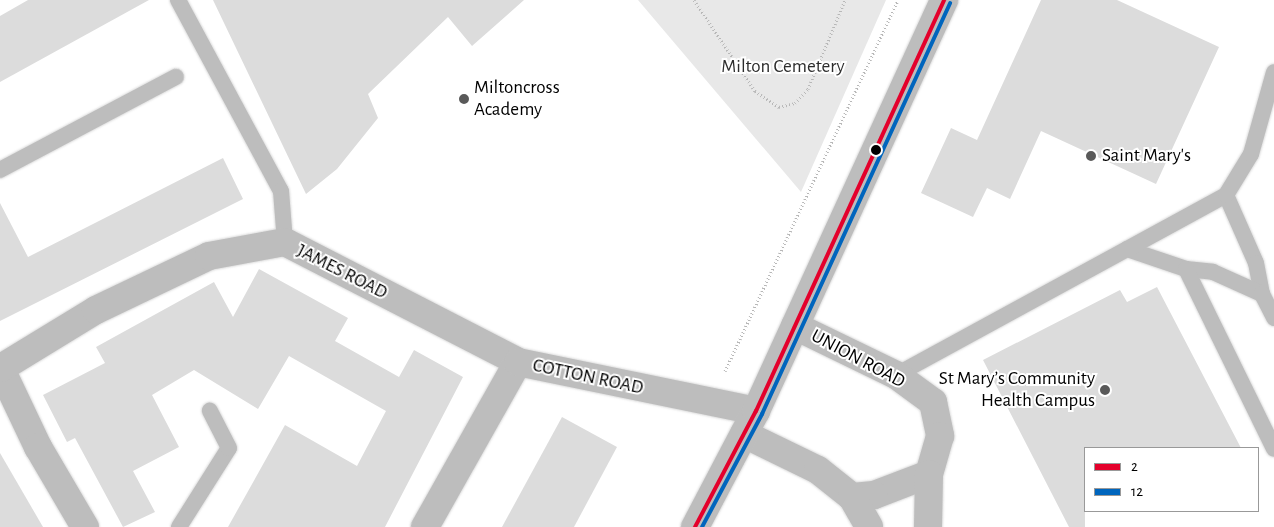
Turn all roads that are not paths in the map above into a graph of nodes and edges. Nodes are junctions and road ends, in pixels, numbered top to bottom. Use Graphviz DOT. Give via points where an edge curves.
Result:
graph roads {
  1 [pos="178,0"];
  2 [pos="944,0"];
  3 [pos="1274,72"];
  4 [pos="176,77"];
  5 [pos="0,170"];
  6 [pos="1226,195"];
  7 [pos="285,242"];
  8 [pos="1127,249"];
  9 [pos="1186,269"];
  10 [pos="1262,294"];
  11 [pos="1274,318"];
  12 [pos="795,326"];
  13 [pos="518,362"];
  14 [pos="0,368"];
  15 [pos="896,375"];
  16 [pos="210,411"];
  17 [pos="750,422"];
  18 [pos="1274,448"];
  19 [pos="929,474"];
  20 [pos="852,497"];
  21 [pos="85,527"];
  22 [pos="179,527"];
  23 [pos="425,527"];
  24 [pos="695,527"];
  25 [pos="869,527"];
  26 [pos="928,527"];
  1 -- 7 [label="lane" via="281,191"];
  2 -- 12 [label="street"];
  3 -- 6 [label="lane" via="1251,154"];
  4 -- 5 [label="lane"];
  6 -- 8 [label="lane"];
  6 -- 10 [label="lane" via="1256,263"];
  7 -- 13 [label="street, JAMES ROAD"];
  7 -- 14 [label="street, JAMES ROAD" via="209,256 96,310"];
  8 -- 9 [label="lane"];
  8 -- 15 [label="lane"];
  9 -- 10 [label="lane" via="1214,272"];
  9 -- 18 [label="lane"];
  10 -- 11 [label="lane"];
  12 -- 15 [label="street, UNION ROAD"];
  12 -- 17 [label="street"];
  13 -- 17 [label="street, COTTON ROAD" via="711,401"];
  13 -- 23 [label="street, COTTON ROAD"];
  14 -- 21 [label="street" via="38,448"];
  15 -- 19 [label="street, UNION ROAD" via="933,402 940,436"];
  16 -- 22 [label="lane" via="229,448"];
  17 -- 20 [label="street"];
  17 -- 24 [label="street"];
  19 -- 20 [label="street" via="874,495"];
  19 -- 26 [label="street, UNION ROAD"];
  20 -- 25 [label="street"];
}
